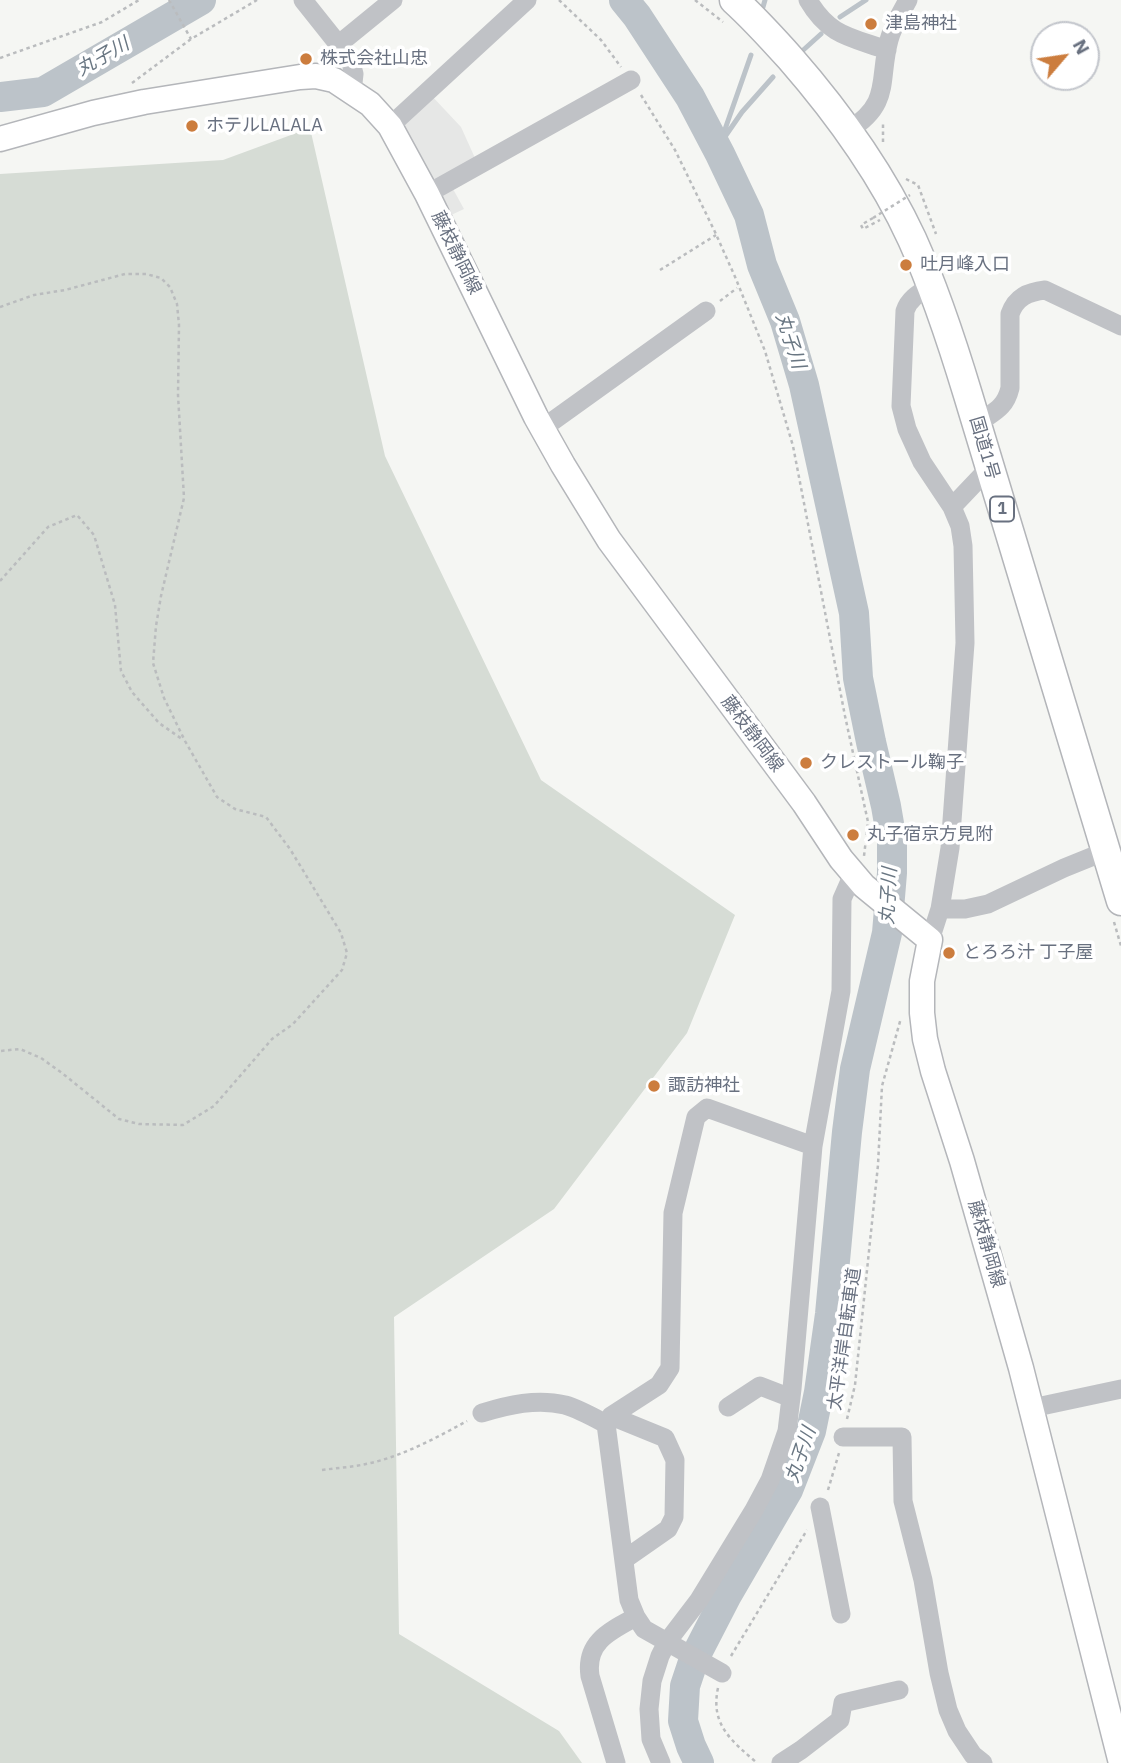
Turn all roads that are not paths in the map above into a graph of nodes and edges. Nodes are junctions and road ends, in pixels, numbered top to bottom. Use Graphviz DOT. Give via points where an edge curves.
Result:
graph roads {
  1 [pos="303,0"];
  2 [pos="393,0"];
  3 [pos="527,0"];
  4 [pos="808,0"];
  5 [pos="908,0"];
  6 [pos="724,7"];
  7 [pos="339,44"];
  8 [pos="887,50"];
  9 [pos="631,80"];
  10 [pos="352,92"];
  11 [pos="390,126"];
  12 [pos="849,130"];
  13 [pos="0,139"];
  14 [pos="427,194"];
  15 [pos="932,285"];
  16 [pos="706,311"];
  17 [pos="1121,326"];
  18 [pos="976,424"];
  19 [pos="542,428"];
  20 [pos="989,468"];
  21 [pos="951,507"];
  22 [pos="1106,850"];
  23 [pos="859,880"];
  24 [pos="940,909"];
  25 [pos="1117,911"];
  26 [pos="930,940"];
  27 [pos="813,1146"];
  28 [pos="1121,1389"];
  29 [pos="791,1398"];
  30 [pos="729,1407"];
  31 [pos="1031,1409"];
  32 [pos="482,1413"];
  33 [pos="608,1420"];
  34 [pos="842,1437"];
  35 [pos="820,1507"];
  36 [pos="625,1559"];
  37 [pos="841,1614"];
  38 [pos="636,1617"];
  39 [pos="669,1643"];
  40 [pos="718,1671"];
  41 [pos="899,1690"];
  42 [pos="616,1763"];
  43 [pos="661,1763"];
  44 [pos="780,1763"];
  45 [pos="983,1763"];
  46 [pos="1121,1763"];
  1 -- 7 [label="street"];
  2 -- 7 [label="street"];
  3 -- 11 [label="street"];
  4 -- 8 [label="street" via="828,26 842,35"];
  5 -- 8 [label="street"];
  6 -- 12 [label="highway, 国道1号 / 1"];
  7 -- 10 [label="street" via="350,59"];
  8 -- 12 [label="street" via="878,102"];
  9 -- 14 [label="street"];
  10 -- 11 [label="main road, 藤枝静岡線"];
  10 -- 13 [label="main road, 藤枝静岡線" via="334,80 300,77 144,102"];
  11 -- 14 [label="main road, 藤枝静岡線"];
  12 -- 15 [label="highway, 国道1号 / 1" via="886,189"];
  14 -- 19 [label="main road, 藤枝静岡線"];
  15 -- 18 [label="highway, 国道1号 / 1"];
  15 -- 21 [label="street" via="911,300 905,311 901,406 922,462"];
  16 -- 19 [label="street"];
  17 -- 18 [label="street" via="1045,290 1023,296 1010,314 1007,399"];
  18 -- 20 [label="highway, 国道1号 / 1"];
  19 -- 23 [label="main road, 藤枝静岡線" via="609,540"];
  20 -- 21 [label="street"];
  20 -- 22 [label="highway, 国道1号 / 1"];
  21 -- 24 [label="street" via="964,546 965,643 950,848"];
  22 -- 24 [label="street" via="988,904"];
  22 -- 25 [label="highway, 国道1号 / 1"];
  23 -- 26 [label="main road, 藤枝静岡線"];
  23 -- 27 [label="street" via="842,899 841,991"];
  24 -- 26 [label="street"];
  26 -- 31 [label="main road, 藤枝静岡線" via="922,981 925,1039"];
  27 -- 29 [label="street"];
  27 -- 33 [label="street" via="707,1108 696,1117 673,1213 670,1368 659,1385"];
  28 -- 31 [label="street"];
  29 -- 30 [label="street" via="760,1386"];
  29 -- 39 [label="street" via="787,1431 770,1480"];
  31 -- 46 [label="main road, 藤枝静岡線"];
  32 -- 33 [label="street" via="514,1404 549,1403"];
  33 -- 36 [label="street"];
  33 -- 36 [label="street" via="665,1438 675,1460 674,1517 668,1529"];
  34 -- 45 [label="street" via="902,1437 903,1501 948,1710 962,1739"];
  35 -- 37 [label="street"];
  36 -- 38 [label="street" via="629,1600"];
  38 -- 39 [label="street" via="644,1629"];
  38 -- 42 [label="street" via="608,1632 588,1662"];
  39 -- 40 [label="street"];
  39 -- 43 [label="street" via="652,1681 649,1709 652,1739"];
  41 -- 44 [label="street" via="843,1703 840,1720"];
}
